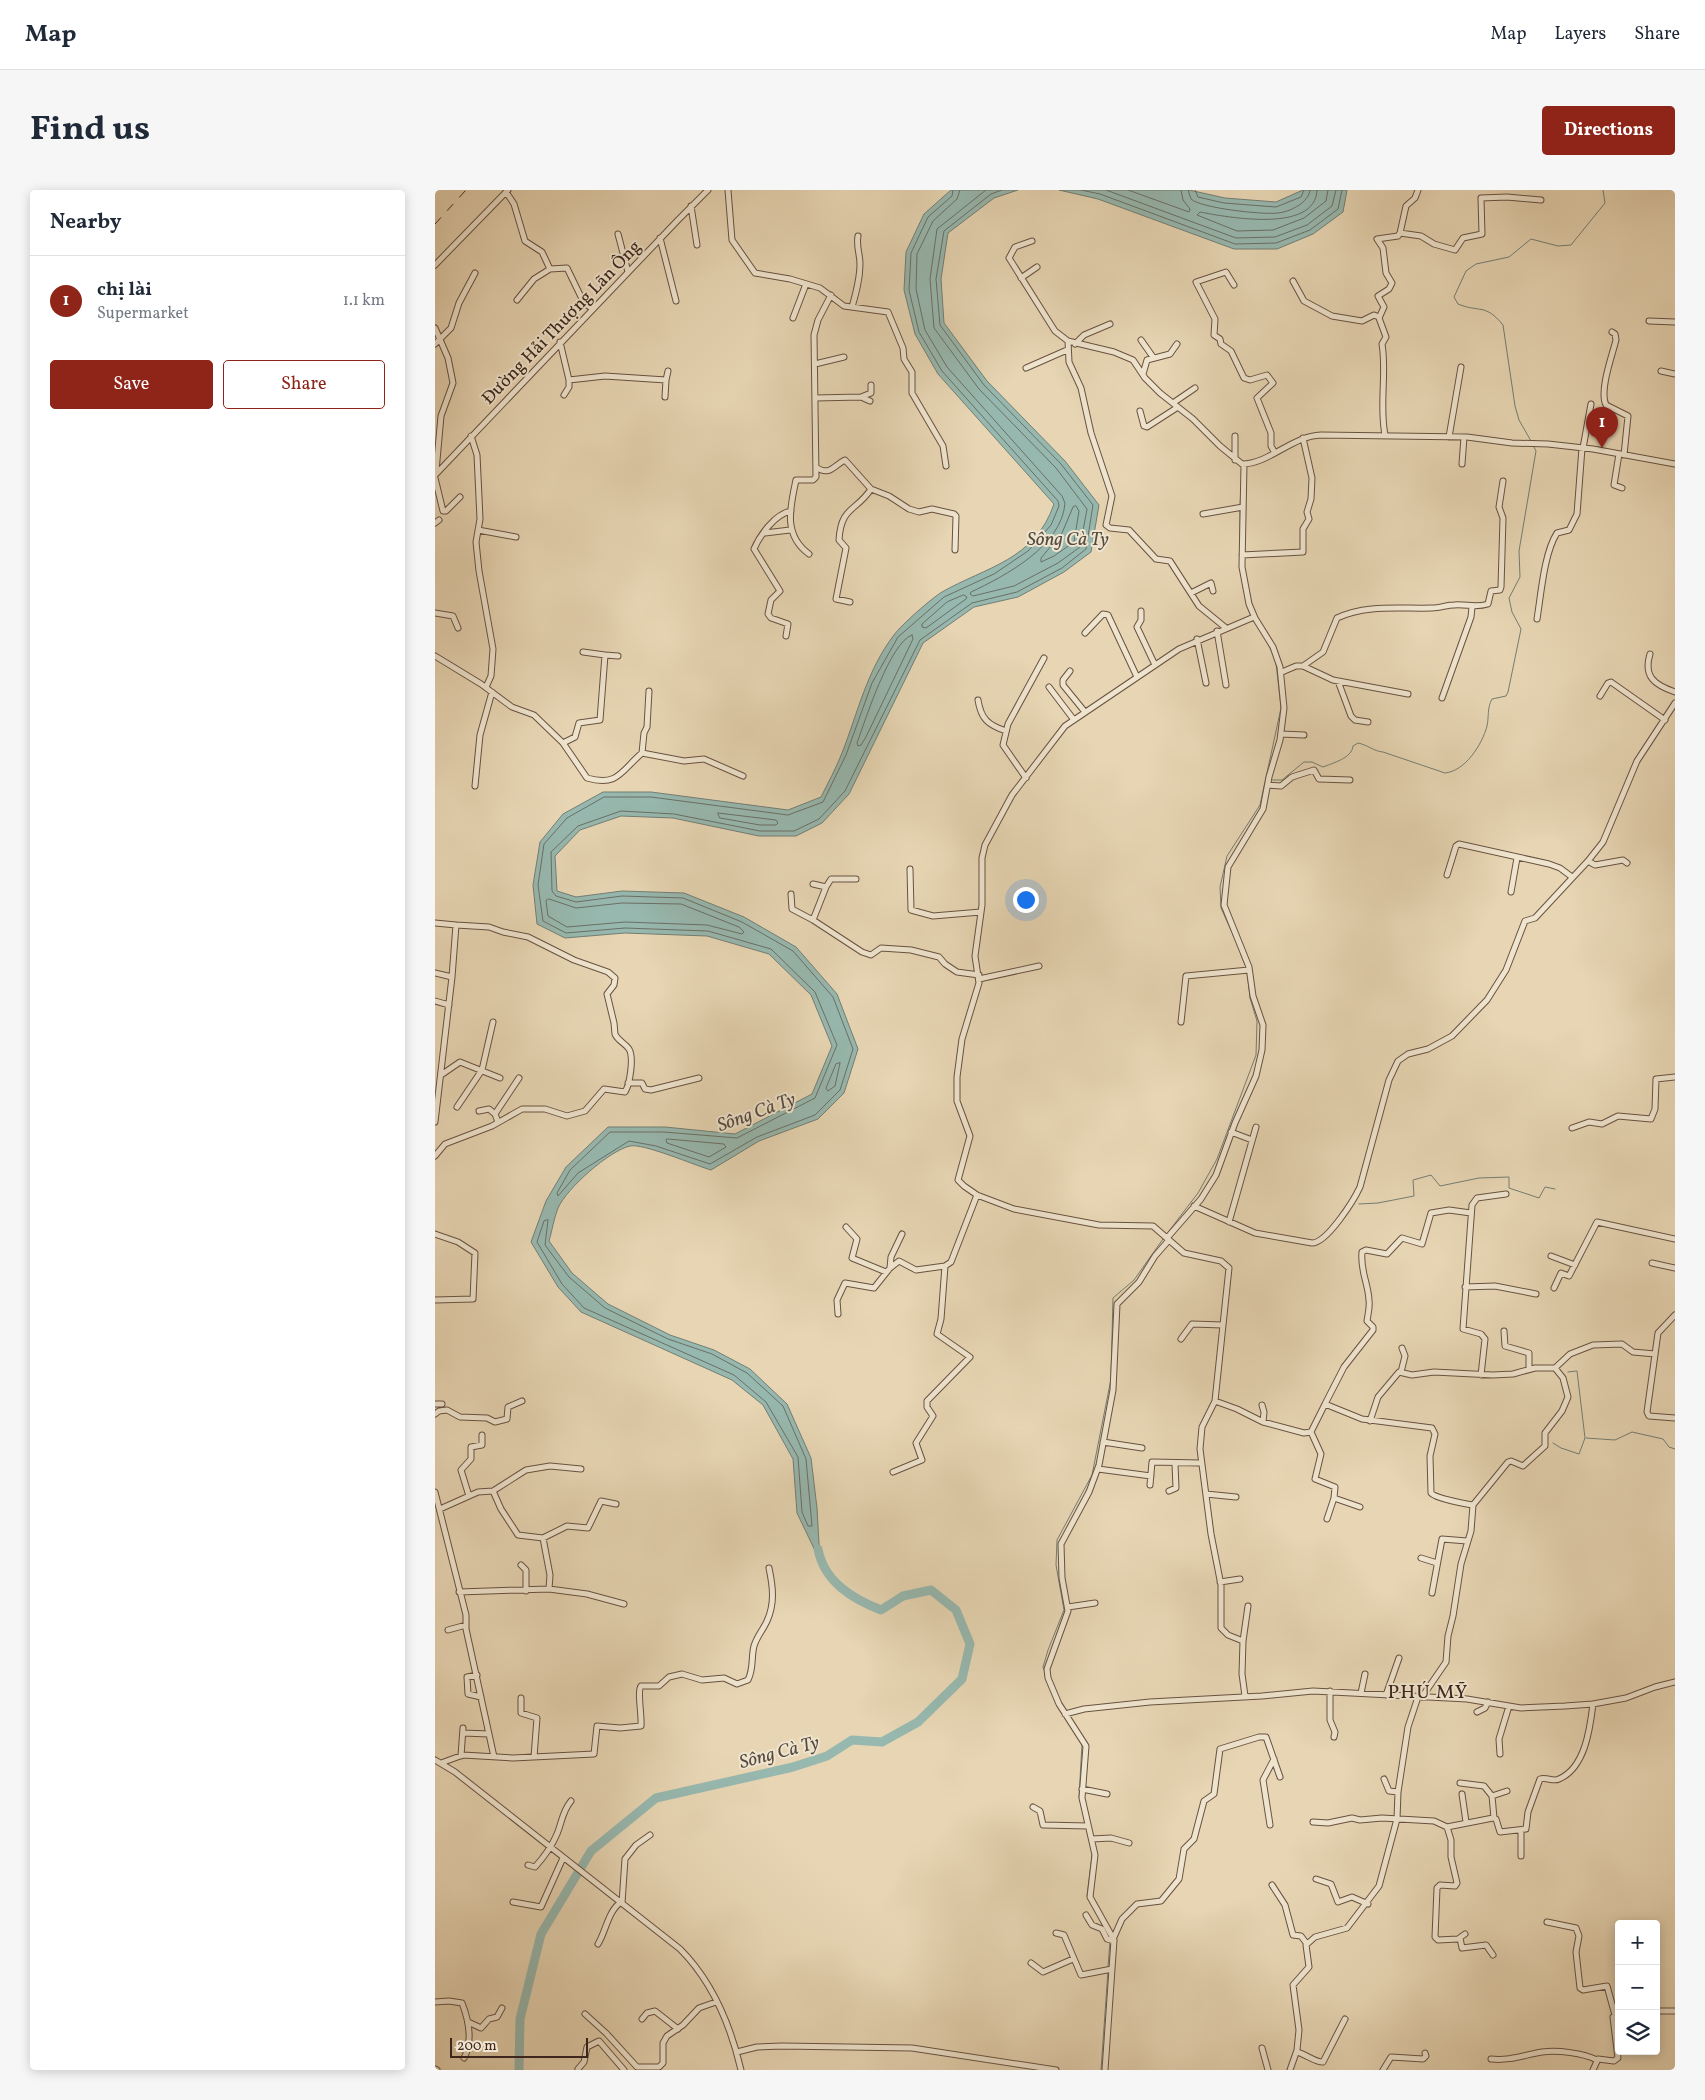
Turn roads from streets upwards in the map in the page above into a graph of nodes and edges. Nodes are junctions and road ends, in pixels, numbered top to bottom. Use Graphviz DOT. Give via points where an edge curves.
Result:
graph roads {
  1 [pos="708,190"];
  2 [pos="728,190"];
  3 [pos="1418,190"];
  4 [pos="1484,190"];
  5 [pos="507,191"];
  6 [pos="1485,197"];
  7 [pos="1541,200"];
  8 [pos="691,206"];
  9 [pos="1399,232"];
  10 [pos="618,234"];
  11 [pos="858,236"];
  12 [pos="660,238"];
  13 [pos="1032,241"];
  14 [pos="697,245"];
  15 [pos="435,265"];
  16 [pos="1037,267"];
  17 [pos="550,269"];
  18 [pos="628,272"];
  19 [pos="475,273"];
  20 [pos="1021,278"];
  21 [pos="1293,281"];
  22 [pos="806,284"];
  23 [pos="1234,285"];
  24 [pos="831,295"];
  25 [pos="517,300"];
  26 [pos="676,300"];
  27 [pos="852,307"];
  28 [pos="593,309"];
  29 [pos="1379,316"];
  30 [pos="793,318"];
  31 [pos="1649,320"];
  32 [pos="1675,322"];
  33 [pos="1111,324"];
  34 [pos="435,328"];
  35 [pos="1612,332"];
  36 [pos="1141,340"];
  37 [pos="560,342"];
  38 [pos="1068,342"];
  39 [pos="438,343"];
  40 [pos="1075,344"];
  41 [pos="1177,344"];
  42 [pos="1067,350"];
  43 [pos="844,357"];
  44 [pos="1153,357"];
  45 [pos="815,364"];
  46 [pos="1461,367"];
  47 [pos="1026,368"];
  48 [pos="668,371"];
  49 [pos="1661,371"];
  50 [pos="1143,374"];
  51 [pos="1675,374"];
  52 [pos="569,380"];
  53 [pos="666,380"];
  54 [pos="871,385"];
  55 [pos="1195,388"];
  56 [pos="564,395"];
  57 [pos="665,397"];
  58 [pos="861,397"];
  59 [pos="815,398"];
  60 [pos="870,401"];
  61 [pos="1591,404"];
  62 [pos="1175,405"];
  63 [pos="1140,411"];
  64 [pos="1385,435"];
  65 [pos="471,436"];
  66 [pos="1235,436"];
  67 [pos="1449,437"];
  68 [pos="1464,437"];
  69 [pos="1303,438"];
  70 [pos="1583,448"];
  71 [pos="1275,453"];
  72 [pos="1621,454"];
  73 [pos="1235,460"];
  74 [pos="1243,464"];
  75 [pos="1462,464"];
  76 [pos="1675,464"];
  77 [pos="946,466"];
  78 [pos="816,467"];
  79 [pos="436,473"];
  80 [pos="1503,481"];
  81 [pos="1622,488"];
  82 [pos="871,489"];
  83 [pos="460,497"];
  84 [pos="1243,506"];
  85 [pos="791,511"];
  86 [pos="1203,514"];
  87 [pos="478,530"];
  88 [pos="790,530"];
  89 [pos="765,533"];
  90 [pos="516,537"];
  91 [pos="955,550"];
  92 [pos="809,554"];
  93 [pos="1241,555"];
  94 [pos="1213,591"];
  95 [pos="1191,593"];
  96 [pos="850,602"];
  97 [pos="1472,607"];
  98 [pos="1141,611"];
  99 [pos="435,613"];
  100 [pos="1251,618"];
  101 [pos="1537,619"];
  102 [pos="458,628"];
  103 [pos="1227,628"];
  104 [pos="1217,631"];
  105 [pos="1085,634"];
  106 [pos="786,636"];
  107 [pos="1197,640"];
  108 [pos="583,652"];
  109 [pos="1650,654"];
  110 [pos="605,655"];
  111 [pos="435,656"];
  112 [pos="618,656"];
  113 [pos="1044,658"];
  114 [pos="1155,664"];
  115 [pos="1303,666"];
  116 [pos="1070,671"];
  117 [pos="1282,672"];
  118 [pos="1137,677"];
  119 [pos="1338,681"];
  120 [pos="1206,683"];
  121 [pos="1226,686"];
  122 [pos="486,687"];
  123 [pos="1049,687"];
  124 [pos="649,691"];
  125 [pos="492,692"];
  126 [pos="1675,692"];
  127 [pos="1408,694"];
  128 [pos="1600,696"];
  129 [pos="1442,698"];
  130 [pos="978,700"];
  131 [pos="1675,703"];
  132 [pos="1085,712"];
  133 [pos="1074,720"];
  134 [pos="1665,720"];
  135 [pos="1368,722"];
  136 [pos="1006,731"];
  137 [pos="1281,734"];
  138 [pos="1304,735"];
  139 [pos="563,743"];
  140 [pos="642,754"];
  141 [pos="743,776"];
  142 [pos="1026,778"];
  143 [pos="1350,780"];
  144 [pos="1268,785"];
  145 [pos="475,786"];
  146 [pos="1517,858"];
  147 [pos="1589,861"];
  148 [pos="1627,864"];
  149 [pos="910,869"];
  150 [pos="1447,875"];
  151 [pos="856,878"];
  152 [pos="1572,878"];
  153 [pos="813,884"];
  154 [pos="826,887"];
  155 [pos="1511,892"];
  156 [pos="791,894"];
  157 [pos="981,912"];
  158 [pos="813,920"];
  159 [pos="435,923"];
  160 [pos="456,925"];
  161 [pos="1039,966"];
  162 [pos="1246,970"];
  163 [pos="435,973"];
  164 [pos="452,977"];
  165 [pos="979,977"];
  166 [pos="435,1001"];
  167 [pos="449,1005"];
  168 [pos="493,1022"];
  169 [pos="1181,1022"];
  170 [pos="442,1058"];
  171 [pos="452,1068"];
  172 [pos="481,1070"];
  173 [pos="441,1076"];
  174 [pos="1675,1077"];
  175 [pos="500,1078"];
  176 [pos="519,1078"];
  177 [pos="699,1078"];
  178 [pos="628,1084"];
  179 [pos="457,1107"];
  180 [pos="479,1110"];
  181 [pos="495,1114"];
  182 [pos="435,1122"];
  183 [pos="498,1122"];
  184 [pos="1256,1127"];
  185 [pos="1572,1128"];
  186 [pos="1231,1132"];
  187 [pos="1252,1140"];
  188 [pos="435,1156"];
  189 [pos="1505,1194"];
  190 [pos="977,1195"];
  191 [pos="1194,1206"];
  192 [pos="1471,1212"];
  193 [pos="1229,1222"];
  194 [pos="846,1227"];
  195 [pos="435,1234"];
  196 [pos="902,1234"];
  197 [pos="1168,1239"];
  198 [pos="1675,1239"];
  199 [pos="1551,1256"];
  200 [pos="1652,1263"];
  201 [pos="1575,1264"];
  202 [pos="945,1266"];
  203 [pos="1675,1268"];
  204 [pos="888,1270"];
  205 [pos="1465,1287"];
  206 [pos="1553,1288"];
  207 [pos="1536,1294"];
  208 [pos="435,1300"];
  209 [pos="838,1314"];
  210 [pos="1675,1315"];
  211 [pos="1223,1325"];
  212 [pos="1504,1331"];
  213 [pos="1181,1339"];
  214 [pos="1402,1348"];
  215 [pos="1655,1354"];
  216 [pos="1555,1368"];
  217 [pos="1529,1369"];
  218 [pos="1401,1372"];
  219 [pos="1481,1375"];
  220 [pos="522,1401"];
  221 [pos="1215,1402"];
  222 [pos="435,1404"];
  223 [pos="442,1404"];
  224 [pos="1325,1404"];
  225 [pos="1262,1405"];
  226 [pos="435,1414"];
  227 [pos="1675,1418"];
  228 [pos="1370,1420"];
  229 [pos="1263,1422"];
  230 [pos="1311,1432"];
  231 [pos="482,1435"];
  232 [pos="1103,1442"];
  233 [pos="1142,1448"];
  234 [pos="1200,1463"];
  235 [pos="1175,1464"];
  236 [pos="581,1469"];
  237 [pos="1098,1469"];
  238 [pos="893,1472"];
  239 [pos="1151,1476"];
  240 [pos="1150,1484"];
  241 [pos="493,1491"];
  242 [pos="1169,1491"];
  243 [pos="435,1492"];
  244 [pos="1205,1494"];
  245 [pos="469,1496"];
  246 [pos="1236,1497"];
  247 [pos="1335,1498"];
  248 [pos="616,1504"];
  249 [pos="1473,1505"];
  250 [pos="1360,1507"];
  251 [pos="440,1509"];
  252 [pos="1327,1519"];
  253 [pos="543,1538"];
  254 [pos="1467,1541"];
  255 [pos="1421,1558"];
  256 [pos="1437,1563"];
  257 [pos="521,1565"];
  258 [pos="769,1568"];
  259 [pos="1240,1580"];
  260 [pos="1220,1582"];
  261 [pos="549,1590"];
  262 [pos="526,1591"];
  263 [pos="459,1592"];
  264 [pos="1431,1593"];
  265 [pos="1095,1602"];
  266 [pos="624,1604"];
  267 [pos="1248,1606"];
  268 [pos="1068,1607"];
  269 [pos="466,1625"];
  270 [pos="448,1630"];
  271 [pos="1243,1641"];
  272 [pos="1399,1658"];
  273 [pos="1365,1674"];
  274 [pos="477,1675"];
  275 [pos="1675,1682"];
  276 [pos="1330,1691"];
  277 [pos="1361,1692"];
  278 [pos="1386,1695"];
  279 [pos="1245,1696"];
  280 [pos="481,1697"];
  281 [pos="1420,1697"];
  282 [pos="521,1698"];
  283 [pos="1488,1702"];
  284 [pos="1593,1704"];
  285 [pos="1509,1706"];
  286 [pos="1477,1712"];
  287 [pos="1065,1714"];
  288 [pos="489,1734"];
  289 [pos="1334,1737"];
  290 [pos="1500,1754"];
  291 [pos="461,1756"];
  292 [pos="494,1757"];
  293 [pos="534,1757"];
  294 [pos="1274,1758"];
  295 [pos="435,1760"];
  296 [pos="441,1763"];
  297 [pos="1280,1777"];
  298 [pos="1384,1779"];
  299 [pos="1460,1783"];
  300 [pos="1082,1789"];
  301 [pos="1507,1791"];
  302 [pos="1398,1792"];
  303 [pos="1107,1794"];
  304 [pos="1462,1794"];
  305 [pos="1493,1796"];
  306 [pos="571,1802"];
  307 [pos="1033,1807"];
  308 [pos="1397,1818"];
  309 [pos="1494,1818"];
  310 [pos="1313,1822"];
  311 [pos="1466,1822"];
  312 [pos="1270,1825"];
  313 [pos="1086,1826"];
  314 [pos="1447,1827"];
  315 [pos="1521,1830"];
  316 [pos="650,1835"];
  317 [pos="1092,1839"];
  318 [pos="1129,1843"];
  319 [pos="549,1847"];
  320 [pos="1521,1856"];
  321 [pos="564,1859"];
  322 [pos="528,1865"];
  323 [pos="1316,1879"];
  324 [pos="1272,1885"];
  325 [pos="513,1902"];
  326 [pos="622,1902"];
  327 [pos="1368,1904"];
  328 [pos="1086,1915"];
  329 [pos="1547,1922"];
  330 [pos="1056,1933"];
  331 [pos="1112,1940"];
  332 [pos="598,1944"];
  333 [pos="1307,1944"];
  334 [pos="1493,1955"];
  335 [pos="1073,1960"];
  336 [pos="1031,1963"];
  337 [pos="1112,1969"];
  338 [pos="435,2002"];
  339 [pos="716,2002"];
  340 [pos="502,2008"];
  341 [pos="1616,2010"];
  342 [pos="1660,2011"];
  343 [pos="1675,2011"];
  344 [pos="585,2014"];
  345 [pos="642,2019"];
  346 [pos="1345,2019"];
  347 [pos="468,2022"];
  348 [pos="678,2029"];
  349 [pos="1262,2048"];
  350 [pos="737,2052"];
  351 [pos="1297,2052"];
  352 [pos="1425,2053"];
  353 [pos="1618,2055"];
  354 [pos="464,2058"];
  355 [pos="1491,2059"];
  356 [pos="1597,2060"];
  357 [pos="578,2069"];
  358 [pos="639,2069"];
  359 [pos="624,2070"];
  360 [pos="741,2070"];
  361 [pos="1057,2070"];
  362 [pos="1105,2070"];
  363 [pos="1268,2070"];
  364 [pos="1290,2070"];
  365 [pos="1383,2070"];
  366 [pos="1593,2070"];
  1 -- 8 [label="street, Đường Hải Thượng Lãn Ông"];
  2 -- 22 [label="street" via="732,240 755,273"];
  3 -- 9 [label="street" via="1406,206"];
  4 -- 6 [label="street"];
  5 -- 15 [label="street"];
  5 -- 17 [label="street" via="525,241 542,252"];
  6 -- 7 [label="street"];
  6 -- 9 [label="street" via="1479,201 1482,234 1463,238 1455,250 1421,236"];
  8 -- 12 [label="street, Đường Hải Thượng Lãn Ông"];
  8 -- 14 [label="street"];
  9 -- 29 [label="street" via="1398,236 1377,240 1383,248 1386,272 1392,282 1389,289 1378,296 1384,307"];
  10 -- 18 [label="street"];
  11 -- 27 [label="street" via="859,272"];
  12 -- 18 [label="street, Đường Hải Thượng Lãn Ông"];
  12 -- 26 [label="street"];
  13 -- 20 [label="street" via="1015,247 1009,254"];
  16 -- 20 [label="street"];
  17 -- 25 [label="street" via="534,279"];
  17 -- 28 [label="street" via="567,268 584,303"];
  18 -- 28 [label="street, Đường Hải Thượng Lãn Ông"];
  19 -- 39 [label="street" via="459,303 451,328"];
  20 -- 38 [label="street" via="1052,328"];
  21 -- 29 [label="street" via="1304,301 1332,316 1362,321"];
  22 -- 24 [label="street"];
  22 -- 30 [label="street"];
  23 -- 71 [label="street" via="1226,272 1196,282 1215,319 1214,335 1231,351 1244,378 1250,380 1267,375 1273,383 1257,398"];
  24 -- 27 [label="street" via="842,305"];
  24 -- 45 [label="street" via="815,330"];
  27 -- 77 [label="street" via="889,313 912,372 912,393 943,446"];
  28 -- 37 [label="street, Đường Hải Thượng Lãn Ông"];
  29 -- 64 [label="street" via="1386,337 1382,344 1385,353 1382,421"];
  31 -- 32 [label="street"];
  33 -- 40 [label="street" via="1084,335"];
  34 -- 39 [label="street"];
  35 -- 72 [label="street" via="1616,340 1604,402 1628,416"];
  36 -- 44 [label="street"];
  37 -- 52 [label="street"];
  37 -- 65 [label="street, Đường Hải Thượng Lãn Ông"];
  38 -- 40 [label="street"];
  38 -- 42 [label="street"];
  39 -- 79 [label="street" via="448,358 453,383 441,416"];
  40 -- 50 [label="street" via="1128,357"];
  41 -- 44 [label="street" via="1170,354"];
  42 -- 47 [label="street"];
  42 -- 95 [label="street" via="1112,496 1106,525 1129,530 1156,559 1170,561"];
  43 -- 45 [label="street"];
  44 -- 50 [label="street" via="1145,362"];
  45 -- 59 [label="street"];
  46 -- 67 [label="street"];
  48 -- 53 [label="street"];
  49 -- 51 [label="street"];
  50 -- 62 [label="street"];
  52 -- 53 [label="street" via="605,376"];
  52 -- 56 [label="street"];
  53 -- 57 [label="street"];
  54 -- 58 [label="street" via="871,393"];
  55 -- 62 [label="street"];
  58 -- 59 [label="street"];
  58 -- 60 [label="street"];
  59 -- 78 [label="street"];
  61 -- 70 [label="street"];
  62 -- 63 [label="street" via="1147,427"];
  62 -- 73 [label="street"];
  64 -- 67 [label="street"];
  64 -- 69 [label="street"];
  65 -- 79 [label="street, Đường Hải Thượng Lãn Ông"];
  65 -- 87 [label="street" via="477,454"];
  66 -- 73 [label="street"];
  67 -- 68 [label="street"];
  68 -- 70 [label="street"];
  68 -- 75 [label="street"];
  69 -- 71 [label="street"];
  69 -- 93 [label="street" via="1312,472 1312,489 1307,512 1309,519 1304,526 1303,553"];
  70 -- 72 [label="street"];
  70 -- 101 [label="street" via="1577,517 1569,530 1557,533 1551,545"];
  71 -- 74 [label="street"];
  72 -- 76 [label="street"];
  72 -- 81 [label="street" via="1614,485"];
  73 -- 74 [label="street"];
  74 -- 84 [label="street"];
  78 -- 82 [label="street" via="831,471 845,460"];
  78 -- 85 [label="street" via="815,479 796,480"];
  79 -- 83 [label="street" via="443,511"];
  80 -- 97 [label="street" via="1499,507 1503,518 1501,587 1491,591 1488,604"];
  82 -- 91 [label="street" via="914,511 932,509 956,514"];
  82 -- 96 [label="street" via="845,514 839,534 839,540 846,548 836,599"];
  84 -- 86 [label="street"];
  84 -- 93 [label="street"];
  85 -- 88 [label="street"];
  85 -- 89 [label="street" via="772,522"];
  87 -- 90 [label="street"];
  87 -- 122 [label="street" via="479,571 493,648 491,676"];
  88 -- 89 [label="street"];
  88 -- 92 [label="street"];
  89 -- 106 [label="street" via="754,549 780,590 771,600 768,614 788,624"];
  93 -- 100 [label="street"];
  94 -- 95 [label="street" via="1211,583"];
  95 -- 103 [label="street" via="1200,608"];
  97 -- 115 [label="street" via="1454,604 1434,608 1352,611 1337,618 1323,652"];
  97 -- 129 [label="street"];
  98 -- 114 [label="street" via="1137,628"];
  99 -- 102 [label="street" via="453,616"];
  100 -- 103 [label="street"];
  100 -- 117 [label="street" via="1274,649"];
  103 -- 104 [label="street"];
  104 -- 107 [label="street"];
  104 -- 121 [label="street"];
  105 -- 118 [label="street" via="1103,614 1108,615"];
  107 -- 114 [label="street"];
  107 -- 120 [label="street"];
  108 -- 110 [label="street"];
  109 -- 126 [label="street" via="1649,674 1661,686"];
  110 -- 112 [label="street"];
  110 -- 139 [label="street" via="600,720 579,723 575,737"];
  111 -- 122 [label="street"];
  113 -- 136 [label="street"];
  114 -- 118 [label="street"];
  115 -- 117 [label="street"];
  115 -- 119 [label="street"];
  116 -- 132 [label="street" via="1063,685"];
  117 -- 137 [label="street" via="1284,708"];
  118 -- 132 [label="street"];
  119 -- 127 [label="street"];
  119 -- 135 [label="street" via="1351,716"];
  122 -- 125 [label="street"];
  123 -- 133 [label="street"];
  124 -- 140 [label="street"];
  125 -- 139 [label="street" via="512,707 534,715"];
  125 -- 145 [label="street" via="480,735"];
  128 -- 134 [label="street" via="1611,682"];
  130 -- 136 [label="street" via="987,723"];
  131 -- 134 [label="street"];
  132 -- 133 [label="street"];
  133 -- 142 [label="street" via="1060,730"];
  134 -- 147 [label="street" via="1637,761 1603,842"];
  136 -- 142 [label="street" via="1004,747"];
  137 -- 138 [label="street"];
  137 -- 144 [label="street"];
  139 -- 140 [label="street" via="585,776 602,781 616,778"];
  140 -- 141 [label="street" via="684,761 704,759"];
  142 -- 157 [label="street" via="1011,798 984,849"];
  143 -- 144 [label="street" via="1319,779 1314,770 1292,777 1281,786"];
  144 -- 162 [label="street" via="1262,812 1232,859 1227,874 1224,906"];
  146 -- 150 [label="street" via="1459,844"];
  146 -- 152 [label="street" via="1556,866"];
  146 -- 155 [label="street"];
  147 -- 148 [label="street" via="1595,865 1623,860"];
  147 -- 152 [label="street"];
  149 -- 157 [label="street" via="911,910 933,916"];
  151 -- 154 [label="street" via="831,879"];
  152 -- 193 [label="street" via="1535,918 1525,922 1499,982 1460,1029 1428,1049 1408,1054 1398,1061 1389,1080 1360,1187 1324,1238 1312,1243 1255,1233"];
  153 -- 154 [label="street"];
  154 -- 158 [label="street"];
  156 -- 158 [label="street" via="794,910"];
  157 -- 165 [label="street" via="975,956"];
  158 -- 165 [label="street" via="866,954 874,954 881,948 911,950 938,956 957,972"];
  159 -- 160 [label="street"];
  160 -- 164 [label="street"];
  160 -- 178 [label="street" via="489,927 522,936 612,975 615,982 607,994 615,1034 631,1055"];
  161 -- 165 [label="street"];
  162 -- 169 [label="street" via="1186,976"];
  162 -- 186 [label="street" via="1263,1025 1262,1050 1256,1076"];
  163 -- 164 [label="street"];
  164 -- 167 [label="street"];
  165 -- 190 [label="street" via="962,1039 956,1098 969,1136 958,1180"];
  166 -- 167 [label="street"];
  167 -- 170 [label="street"];
  168 -- 172 [label="street"];
  170 -- 171 [label="street"];
  170 -- 173 [label="street"];
  171 -- 172 [label="street" via="464,1062"];
  171 -- 173 [label="street"];
  172 -- 175 [label="street"];
  172 -- 179 [label="street"];
  173 -- 182 [label="street"];
  174 -- 185 [label="street" via="1656,1079 1655,1109 1651,1119 1618,1116 1601,1124 1589,1122"];
  176 -- 181 [label="street"];
  177 -- 178 [label="street" via="651,1090 645,1089 641,1083"];
  178 -- 183 [label="street" via="623,1093 604,1089 587,1110 571,1116 525,1108"];
  180 -- 181 [label="street" via="487,1108"];
  181 -- 183 [label="street"];
  183 -- 188 [label="street" via="445,1144"];
  184 -- 187 [label="street"];
  186 -- 187 [label="street"];
  186 -- 191 [label="street" via="1215,1175"];
  187 -- 193 [label="street"];
  189 -- 192 [label="street" via="1477,1198 1472,1202"];
  190 -- 197 [label="street" via="1014,1209 1096,1224 1153,1226"];
  190 -- 202 [label="street" via="955,1257"];
  191 -- 193 [label="street"];
  191 -- 197 [label="street"];
  192 -- 205 [label="street"];
  192 -- 224 [label="street" via="1449,1210 1431,1213 1422,1244 1402,1238 1389,1253 1362,1252 1362,1273 1369,1299 1367,1321 1373,1330 1344,1367"];
  194 -- 204 [label="street" via="857,1239 852,1258"];
  195 -- 208 [label="street" via="458,1242 475,1253 473,1300"];
  196 -- 204 [label="street"];
  197 -- 211 [label="street" via="1187,1254 1221,1261 1227,1266"];
  197 -- 232 [label="street" via="1139,1282 1117,1304 1113,1390"];
  198 -- 201 [label="street" via="1597,1222"];
  199 -- 201 [label="street"];
  200 -- 203 [label="street"];
  201 -- 206 [label="street" via="1569,1276 1561,1272"];
  202 -- 204 [label="street" via="916,1270 901,1261"];
  202 -- 238 [label="street" via="937,1334 970,1358 927,1401 927,1408 933,1416 916,1443 922,1460"];
  204 -- 209 [label="street" via="876,1288 844,1284 837,1301"];
  205 -- 207 [label="street" via="1495,1286"];
  205 -- 219 [label="street" via="1463,1329 1481,1334 1485,1339"];
  210 -- 215 [label="street" via="1659,1331"];
  211 -- 213 [label="street" via="1192,1324"];
  211 -- 221 [label="street"];
  212 -- 217 [label="street" via="1505,1346 1529,1353"];
  214 -- 218 [label="street" via="1405,1356"];
  215 -- 216 [label="street" via="1633,1352 1622,1344 1593,1345 1571,1354"];
  215 -- 227 [label="street" via="1647,1414"];
  216 -- 217 [label="street"];
  216 -- 249 [label="street" via="1563,1378 1568,1397 1562,1411 1545,1432 1545,1446 1523,1466 1508,1462"];
  217 -- 219 [label="street" via="1513,1374"];
  218 -- 219 [label="street" via="1412,1375 1434,1372"];
  218 -- 228 [label="street" via="1377,1397"];
  220 -- 226 [label="street" via="508,1407 507,1419 495,1422 487,1418 460,1417 447,1410 439,1410"];
  221 -- 229 [label="street"];
  221 -- 234 [label="street" via="1201,1431"];
  222 -- 223 [label="street"];
  224 -- 228 [label="street"];
  224 -- 230 [label="street"];
  225 -- 229 [label="street"];
  228 -- 249 [label="street" via="1432,1428 1435,1434 1429,1460 1431,1493 1437,1498"];
  229 -- 230 [label="street"];
  230 -- 247 [label="street" via="1321,1454 1315,1479 1333,1486"];
  231 -- 245 [label="street" via="483,1445 471,1448 471,1459 461,1470"];
  232 -- 233 [label="street"];
  232 -- 237 [label="street"];
  234 -- 235 [label="street"];
  234 -- 244 [label="street"];
  235 -- 239 [label="street" via="1152,1462"];
  235 -- 242 [label="street" via="1175,1488"];
  236 -- 241 [label="street" via="550,1466 526,1470"];
  237 -- 239 [label="street"];
  237 -- 268 [label="street" via="1061,1548 1062,1578"];
  239 -- 240 [label="street"];
  241 -- 245 [label="street"];
  241 -- 253 [label="street" via="518,1535"];
  243 -- 251 [label="street"];
  244 -- 246 [label="street"];
  244 -- 260 [label="street"];
  245 -- 251 [label="street"];
  247 -- 250 [label="street"];
  247 -- 252 [label="street"];
  248 -- 253 [label="street" via="601,1501 589,1528 567,1526"];
  249 -- 254 [label="street"];
  251 -- 263 [label="street"];
  253 -- 261 [label="street" via="550,1575"];
  254 -- 256 [label="street" via="1442,1539"];
  254 -- 281 [label="street" via="1447,1636 1446,1662"];
  255 -- 256 [label="street"];
  256 -- 264 [label="street"];
  257 -- 262 [label="street" via="526,1570"];
  258 -- 293 [label="street" via="773,1600 754,1646 748,1680 737,1684 724,1678 702,1680 682,1674 669,1677 659,1686 641,1686 640,1727 597,1726 594,1754"];
  259 -- 260 [label="street"];
  260 -- 271 [label="street" via="1221,1628"];
  261 -- 262 [label="street"];
  261 -- 266 [label="street" via="587,1594"];
  262 -- 263 [label="street"];
  263 -- 269 [label="street"];
  265 -- 268 [label="street"];
  267 -- 271 [label="street"];
  268 -- 287 [label="street" via="1047,1669 1051,1687"];
  269 -- 270 [label="street"];
  269 -- 274 [label="street"];
  271 -- 279 [label="street" via="1241,1674"];
  272 -- 278 [label="street"];
  273 -- 277 [label="street"];
  274 -- 280 [label="street"];
  274 -- 280 [label="street" via="467,1677 467,1692"];
  275 -- 284 [label="street" via="1626,1698"];
  276 -- 277 [label="street"];
  276 -- 279 [label="street"];
  276 -- 289 [label="street" via="1330,1720"];
  277 -- 278 [label="street"];
  278 -- 281 [label="street"];
  279 -- 287 [label="street" via="1095,1707"];
  280 -- 288 [label="street"];
  281 -- 283 [label="street"];
  281 -- 302 [label="street" via="1408,1727"];
  282 -- 293 [label="street" via="521,1713 537,1718"];
  283 -- 285 [label="street"];
  283 -- 286 [label="street"];
  284 -- 285 [label="street"];
  284 -- 315 [label="street" via="1588,1739 1576,1767 1559,1779 1540,1779 1528,1812 1527,1826"];
  285 -- 290 [label="street" via="1499,1739"];
  287 -- 300 [label="street" via="1085,1746"];
  288 -- 291 [label="street" via="463,1731"];
  288 -- 292 [label="street"];
  291 -- 292 [label="street"];
  291 -- 296 [label="street"];
  292 -- 293 [label="street"];
  294 -- 297 [label="street"];
  294 -- 312 [label="street" via="1263,1780"];
  294 -- 331 [label="street" via="1265,1736 1220,1749 1214,1794 1205,1800 1194,1839 1185,1850 1179,1879 1161,1901 1136,1905 1122,1919"];
  295 -- 296 [label="street"];
  296 -- 319 [label="street"];
  298 -- 302 [label="street" via="1389,1791"];
  299 -- 305 [label="street" via="1484,1786"];
  300 -- 303 [label="street"];
  300 -- 313 [label="street"];
  301 -- 305 [label="street"];
  302 -- 308 [label="street"];
  304 -- 311 [label="street"];
  305 -- 309 [label="street"];
  306 -- 319 [label="street"];
  307 -- 313 [label="street" via="1040,1811 1043,1825"];
  308 -- 310 [label="street"];
  308 -- 314 [label="street" via="1436,1821"];
  308 -- 327 [label="street" via="1380,1883"];
  309 -- 311 [label="street"];
  309 -- 315 [label="street" via="1500,1832"];
  311 -- 314 [label="street"];
  313 -- 317 [label="street"];
  314 -- 334 [label="street" via="1457,1883 1437,1888 1435,1937 1438,1940 1463,1936 1462,1948 1486,1945"];
  315 -- 320 [label="street"];
  316 -- 326 [label="street" via="625,1859"];
  317 -- 318 [label="street" via="1111,1838"];
  317 -- 331 [label="street" via="1095,1855 1090,1897"];
  319 -- 321 [label="street"];
  319 -- 322 [label="street" via="535,1867"];
  321 -- 325 [label="street" via="541,1907"];
  321 -- 326 [label="street"];
  323 -- 327 [label="street" via="1331,1884 1338,1902 1352,1897"];
  324 -- 333 [label="street" via="1285,1905 1293,1935 1301,1936"];
  326 -- 332 [label="street" via="612,1911 605,1934"];
  326 -- 339 [label="street" via="686,1955"];
  327 -- 333 [label="street" via="1347,1928 1321,1934"];
  328 -- 331 [label="street" via="1091,1924 1102,1929"];
  329 -- 341 [label="street" via="1575,1928 1579,1936 1576,1952 1580,1988 1607,1986"];
  330 -- 335 [label="street" via="1064,1935"];
  331 -- 337 [label="street"];
  333 -- 351 [label="street" via="1309,1967 1293,1987 1298,2020"];
  335 -- 336 [label="street" via="1043,1972"];
  335 -- 337 [label="street" via="1082,1976"];
  337 -- 362 [label="street"];
  338 -- 347 [label="street" via="461,2002"];
  339 -- 348 [label="street" via="699,2008"];
  339 -- 350 [label="street"];
  340 -- 347 [label="street" via="497,2017 489,2018 481,2028"];
  342 -- 343 [label="street"];
  344 -- 358 [label="street"];
  345 -- 348 [label="street" via="655,2011"];
  346 -- 351 [label="street" via="1323,2062"];
  347 -- 354 [label="street" via="469,2049"];
  348 -- 358 [label="street" via="664,2039 662,2066"];
  349 -- 363 [label="street"];
  350 -- 360 [label="street"];
  350 -- 361 [label="street" via="757,2047 787,2046 912,2048"];
  351 -- 364 [label="street"];
  352 -- 365 [label="street" via="1423,2059 1391,2057"];
  353 -- 356 [label="street" via="1614,2061"];
  355 -- 356 [label="street" via="1509,2060 1548,2052"];
  356 -- 366 [label="street"];
  357 -- 359 [label="street" via="584,2062 587,2047 599,2041"];
}
